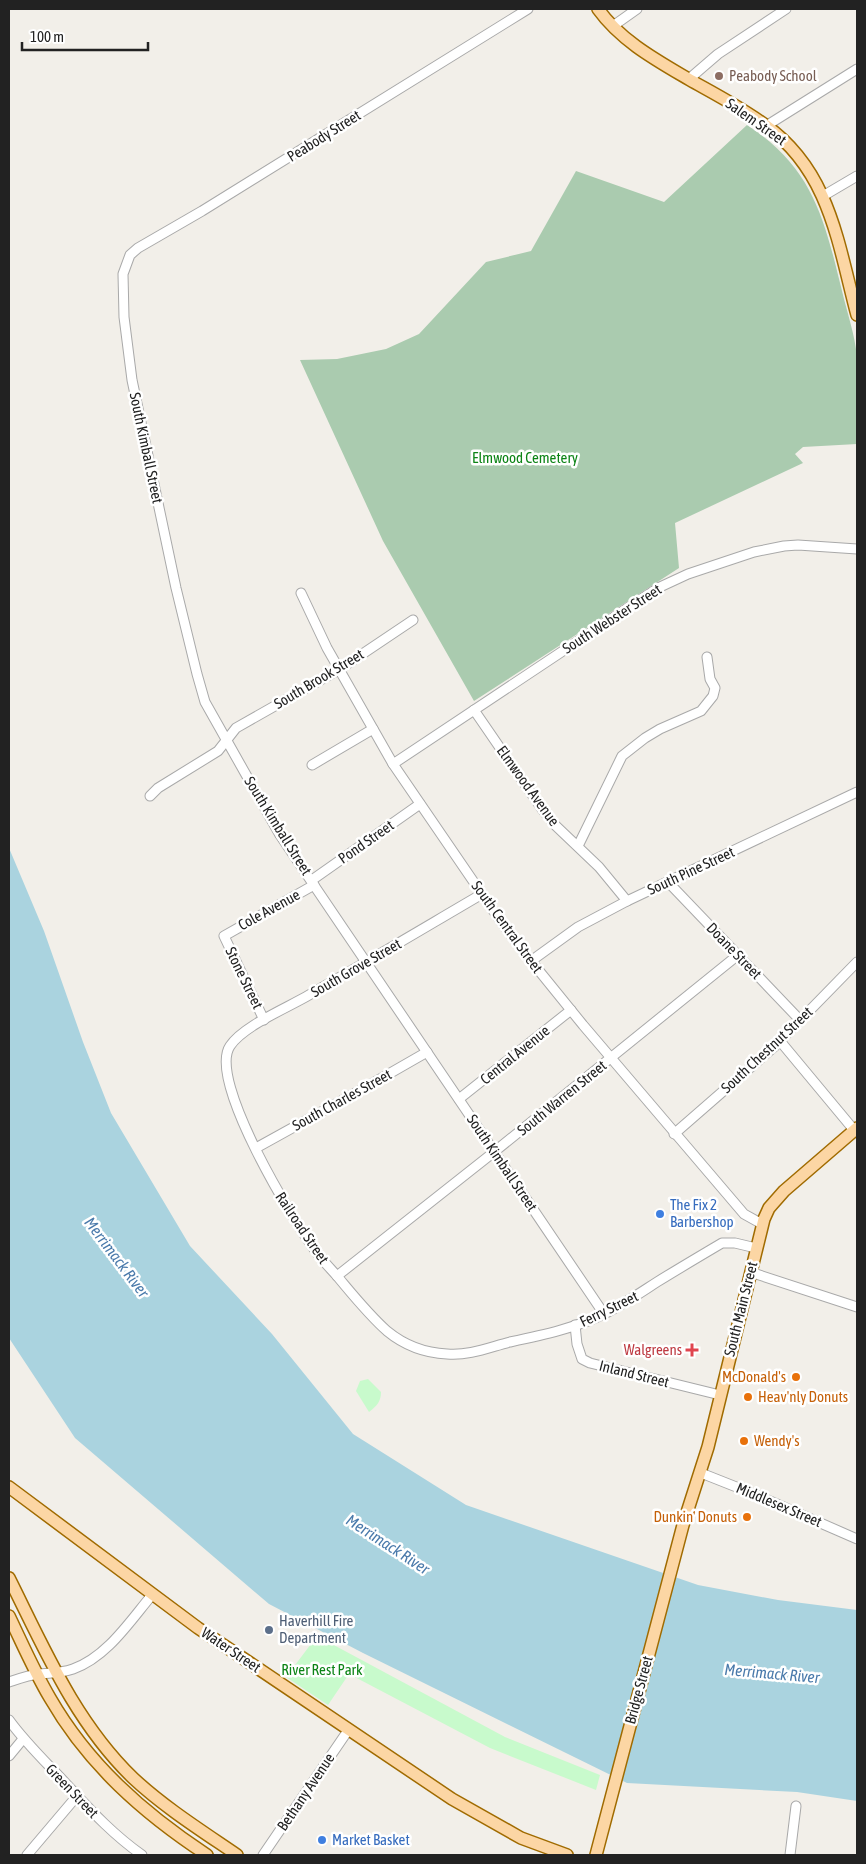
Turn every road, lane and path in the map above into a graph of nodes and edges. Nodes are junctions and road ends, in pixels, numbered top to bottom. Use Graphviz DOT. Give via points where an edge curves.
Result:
graph roads {
  1 [pos="528,9"];
  2 [pos="598,9"];
  3 [pos="637,9"];
  4 [pos="786,9"];
  5 [pos="613,26"];
  6 [pos="857,69"];
  7 [pos="689,79"];
  8 [pos="766,126"];
  9 [pos="857,176"];
  10 [pos="823,196"];
  11 [pos="125,267"];
  12 [pos="855,299"];
  13 [pos="857,315"];
  14 [pos="857,549"];
  15 [pos="301,593"];
  16 [pos="412,620"];
  17 [pos="706,657"];
  18 [pos="340,669"];
  19 [pos="474,710"];
  20 [pos="373,729"];
  21 [pos="227,740"];
  22 [pos="393,764"];
  23 [pos="312,765"];
  24 [pos="857,792"];
  25 [pos="150,796"];
  26 [pos="420,804"];
  27 [pos="578,846"];
  28 [pos="668,882"];
  29 [pos="313,883"];
  30 [pos="482,894"];
  31 [pos="627,901"];
  32 [pos="224,936"];
  33 [pos="738,955"];
  34 [pos="531,961"];
  35 [pos="366,962"];
  36 [pos="857,962"];
  37 [pos="571,1010"];
  38 [pos="264,1020"];
  39 [pos="800,1020"];
  40 [pos="780,1041"];
  41 [pos="231,1044"];
  42 [pos="427,1052"];
  43 [pos="611,1058"];
  44 [pos="459,1099"];
  45 [pos="856,1129"];
  46 [pos="674,1134"];
  47 [pos="256,1148"];
  48 [pos="494,1152"];
  49 [pos="762,1224"];
  50 [pos="756,1248"];
  51 [pos="750,1272"];
  52 [pos="337,1276"];
  53 [pos="857,1307"];
  54 [pos="604,1314"];
  55 [pos="575,1325"];
  56 [pos="451,1354"];
  57 [pos="720,1395"];
  58 [pos="701,1473"];
  59 [pos="9,1487"];
  60 [pos="683,1525"];
  61 [pos="857,1538"];
  62 [pos="9,1578"];
  63 [pos="152,1594"];
  64 [pos="9,1616"];
  65 [pos="57,1673"];
  66 [pos="37,1674"];
  67 [pos="9,1682"];
  68 [pos="9,1720"];
  69 [pos="349,1729"];
  70 [pos="23,1739"];
  71 [pos="9,1756"];
  72 [pos="77,1796"];
  73 [pos="796,1806"];
  74 [pos="28,1855"];
  75 [pos="142,1855"];
  76 [pos="207,1855"];
  77 [pos="237,1855"];
  78 [pos="263,1855"];
  79 [pos="567,1855"];
  80 [pos="596,1855"];
  81 [pos="790,1855"];
  1 -- 11 [label="street, Peabody Street" via="138,248 130,255"];
  2 -- 5 [label="main road, Salem Street"];
  3 -- 5 [label="street"];
  4 -- 7 [label="street" via="718,54"];
  5 -- 7 [label="main road, Salem Street" via="641,51"];
  6 -- 8 [label="street"];
  7 -- 8 [label="main road, Salem Street"];
  8 -- 10 [label="main road, Salem Street" via="800,157"];
  9 -- 10 [label="street"];
  10 -- 12 [label="main road, Salem Street"];
  11 -- 21 [label="street, South Kimball Street" via="124,316 141,426 197,674 205,702"];
  12 -- 13 [label="main road, Salem Street"];
  14 -- 19 [label="street, South Webster Street" via="784,546 754,552 688,574 660,587"];
  15 -- 18 [label="street, South Central Street"];
  16 -- 18 [label="street, South Brook Street"];
  17 -- 27 [label="street" via="715,688 708,705 660,729 622,756"];
  18 -- 20 [label="street, South Central Street"];
  18 -- 21 [label="street, South Brook Street" via="236,728"];
  19 -- 22 [label="street, South Webster Street"];
  19 -- 27 [label="street, Elmwood Avenue" via="542,809"];
  20 -- 22 [label="street, South Central Street"];
  20 -- 23 [label="street"];
  21 -- 25 [label="street, South Brook Street" via="218,751"];
  21 -- 29 [label="street, South Kimball Street" via="280,835"];
  22 -- 26 [label="street, South Central Street"];
  24 -- 28 [label="street, South Pine Street"];
  26 -- 29 [label="street, Pond Street"];
  26 -- 30 [label="street, South Central Street"];
  27 -- 31 [label="street, Elmwood Avenue"];
  28 -- 31 [label="street, South Pine Street"];
  28 -- 33 [label="street, Doane Street"];
  29 -- 32 [label="street, Cole Avenue"];
  29 -- 35 [label="street, South Kimball Street"];
  30 -- 34 [label="street, South Central Street"];
  30 -- 35 [label="street, South Grove Street"];
  31 -- 34 [label="street, South Pine Street" via="578,927"];
  32 -- 38 [label="street, Stone Street"];
  33 -- 39 [label="street, Doane Street"];
  33 -- 43 [label="street, South Warren Street"];
  34 -- 37 [label="street, South Central Street"];
  35 -- 38 [label="street, South Grove Street"];
  35 -- 42 [label="street, South Kimball Street"];
  36 -- 39 [label="street, South Chestnut Street"];
  37 -- 43 [label="street, South Central Street"];
  37 -- 44 [label="street, Central Avenue"];
  38 -- 41 [label="street, South Grove Street"];
  39 -- 40 [label="street, South Chestnut Street"];
  40 -- 45 [label="street"];
  40 -- 46 [label="street, South Chestnut Street"];
  41 -- 47 [label="street, Railroad Street" via="226,1053 227,1078"];
  42 -- 44 [label="street, South Kimball Street"];
  42 -- 47 [label="street, South Charles Street"];
  43 -- 46 [label="street, South Central Street"];
  43 -- 48 [label="street, South Warren Street"];
  44 -- 48 [label="street, South Kimball Street"];
  45 -- 49 [label="main road, South Main Street" via="777,1198"];
  46 -- 49 [label="street, South Central Street" via="744,1214"];
  47 -- 52 [label="street, Railroad Street" via="297,1224"];
  48 -- 52 [label="street, South Warren Street"];
  48 -- 54 [label="street, South Kimball Street"];
  49 -- 50 [label="main road, South Main Street"];
  50 -- 51 [label="main road, South Main Street"];
  50 -- 54 [label="street, Ferry Street" via="722,1243"];
  51 -- 53 [label="street"];
  51 -- 57 [label="main road, South Main Street"];
  52 -- 56 [label="street, Railroad Street" via="355,1300 404,1343"];
  54 -- 55 [label="street, Ferry Street"];
  55 -- 56 [label="street, Ferry Street" via="490,1348"];
  55 -- 57 [label="street, Inland Street" via="582,1359 590,1363"];
  57 -- 58 [label="main road, South Main Street"];
  58 -- 60 [label="main road, South Main Street"];
  58 -- 61 [label="street, Middlesex Street"];
  59 -- 63 [label="main road, Water Street"];
  60 -- 80 [label="main road, Bridge Street"];
  62 -- 65 [label="main road"];
  63 -- 65 [label="street" via="117,1637 94,1658 74,1669"];
  63 -- 69 [label="main road, Water Street"];
  64 -- 66 [label="main road"];
  65 -- 66 [label="street"];
  65 -- 77 [label="main road" via="76,1709 132,1777"];
  66 -- 67 [label="street"];
  66 -- 76 [label="main road" via="94,1761 152,1817"];
  68 -- 70 [label="street, Green Street"];
  69 -- 78 [label="street, Bethany Avenue"];
  69 -- 79 [label="main road, Water Street" via="478,1815 521,1838"];
  70 -- 71 [label="street"];
  70 -- 72 [label="street, Green Street"];
  72 -- 74 [label="street"];
  72 -- 75 [label="street, Green Street" via="116,1836"];
  73 -- 81 [label="street"];
}
